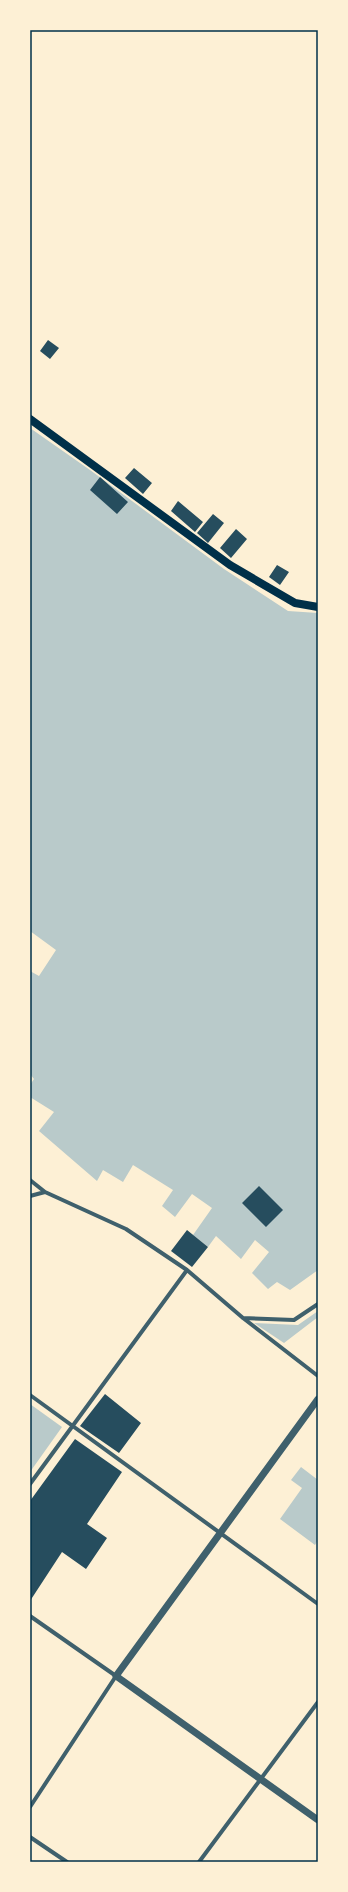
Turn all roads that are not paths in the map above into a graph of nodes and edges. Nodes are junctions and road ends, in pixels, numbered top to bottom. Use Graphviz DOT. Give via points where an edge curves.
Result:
graph roads {
  1 [pos="30,419"];
  2 [pos="318,607"];
  3 [pos="30,1180"];
  4 [pos="45,1192"];
  5 [pos="30,1196"];
  6 [pos="186,1270"];
  7 [pos="318,1304"];
  8 [pos="243,1318"];
  9 [pos="318,1376"];
  10 [pos="30,1395"];
  11 [pos="318,1398"];
  12 [pos="72,1426"];
  13 [pos="30,1484"];
  14 [pos="220,1532"];
  15 [pos="318,1604"];
  16 [pos="30,1616"];
  17 [pos="116,1676"];
  18 [pos="318,1702"];
  19 [pos="261,1779"];
  20 [pos="30,1807"];
  21 [pos="318,1820"];
  22 [pos="30,1837"];
  23 [pos="67,1862"];
  24 [pos="199,1862"];
  1 -- 2 [label="main road" via="230,565 295,603"];
  3 -- 4 [label="street"];
  4 -- 5 [label="street"];
  4 -- 6 [label="street" via="126,1229"];
  6 -- 8 [label="street"];
  6 -- 12 [label="street"];
  7 -- 8 [label="street" via="294,1320"];
  8 -- 9 [label="street"];
  10 -- 12 [label="street"];
  11 -- 14 [label="street"];
  12 -- 13 [label="street"];
  12 -- 14 [label="street"];
  14 -- 15 [label="street"];
  14 -- 17 [label="street"];
  16 -- 17 [label="street"];
  17 -- 19 [label="street"];
  17 -- 20 [label="street"];
  18 -- 19 [label="street"];
  19 -- 21 [label="street"];
  19 -- 24 [label="street"];
  22 -- 23 [label="street"];
}
